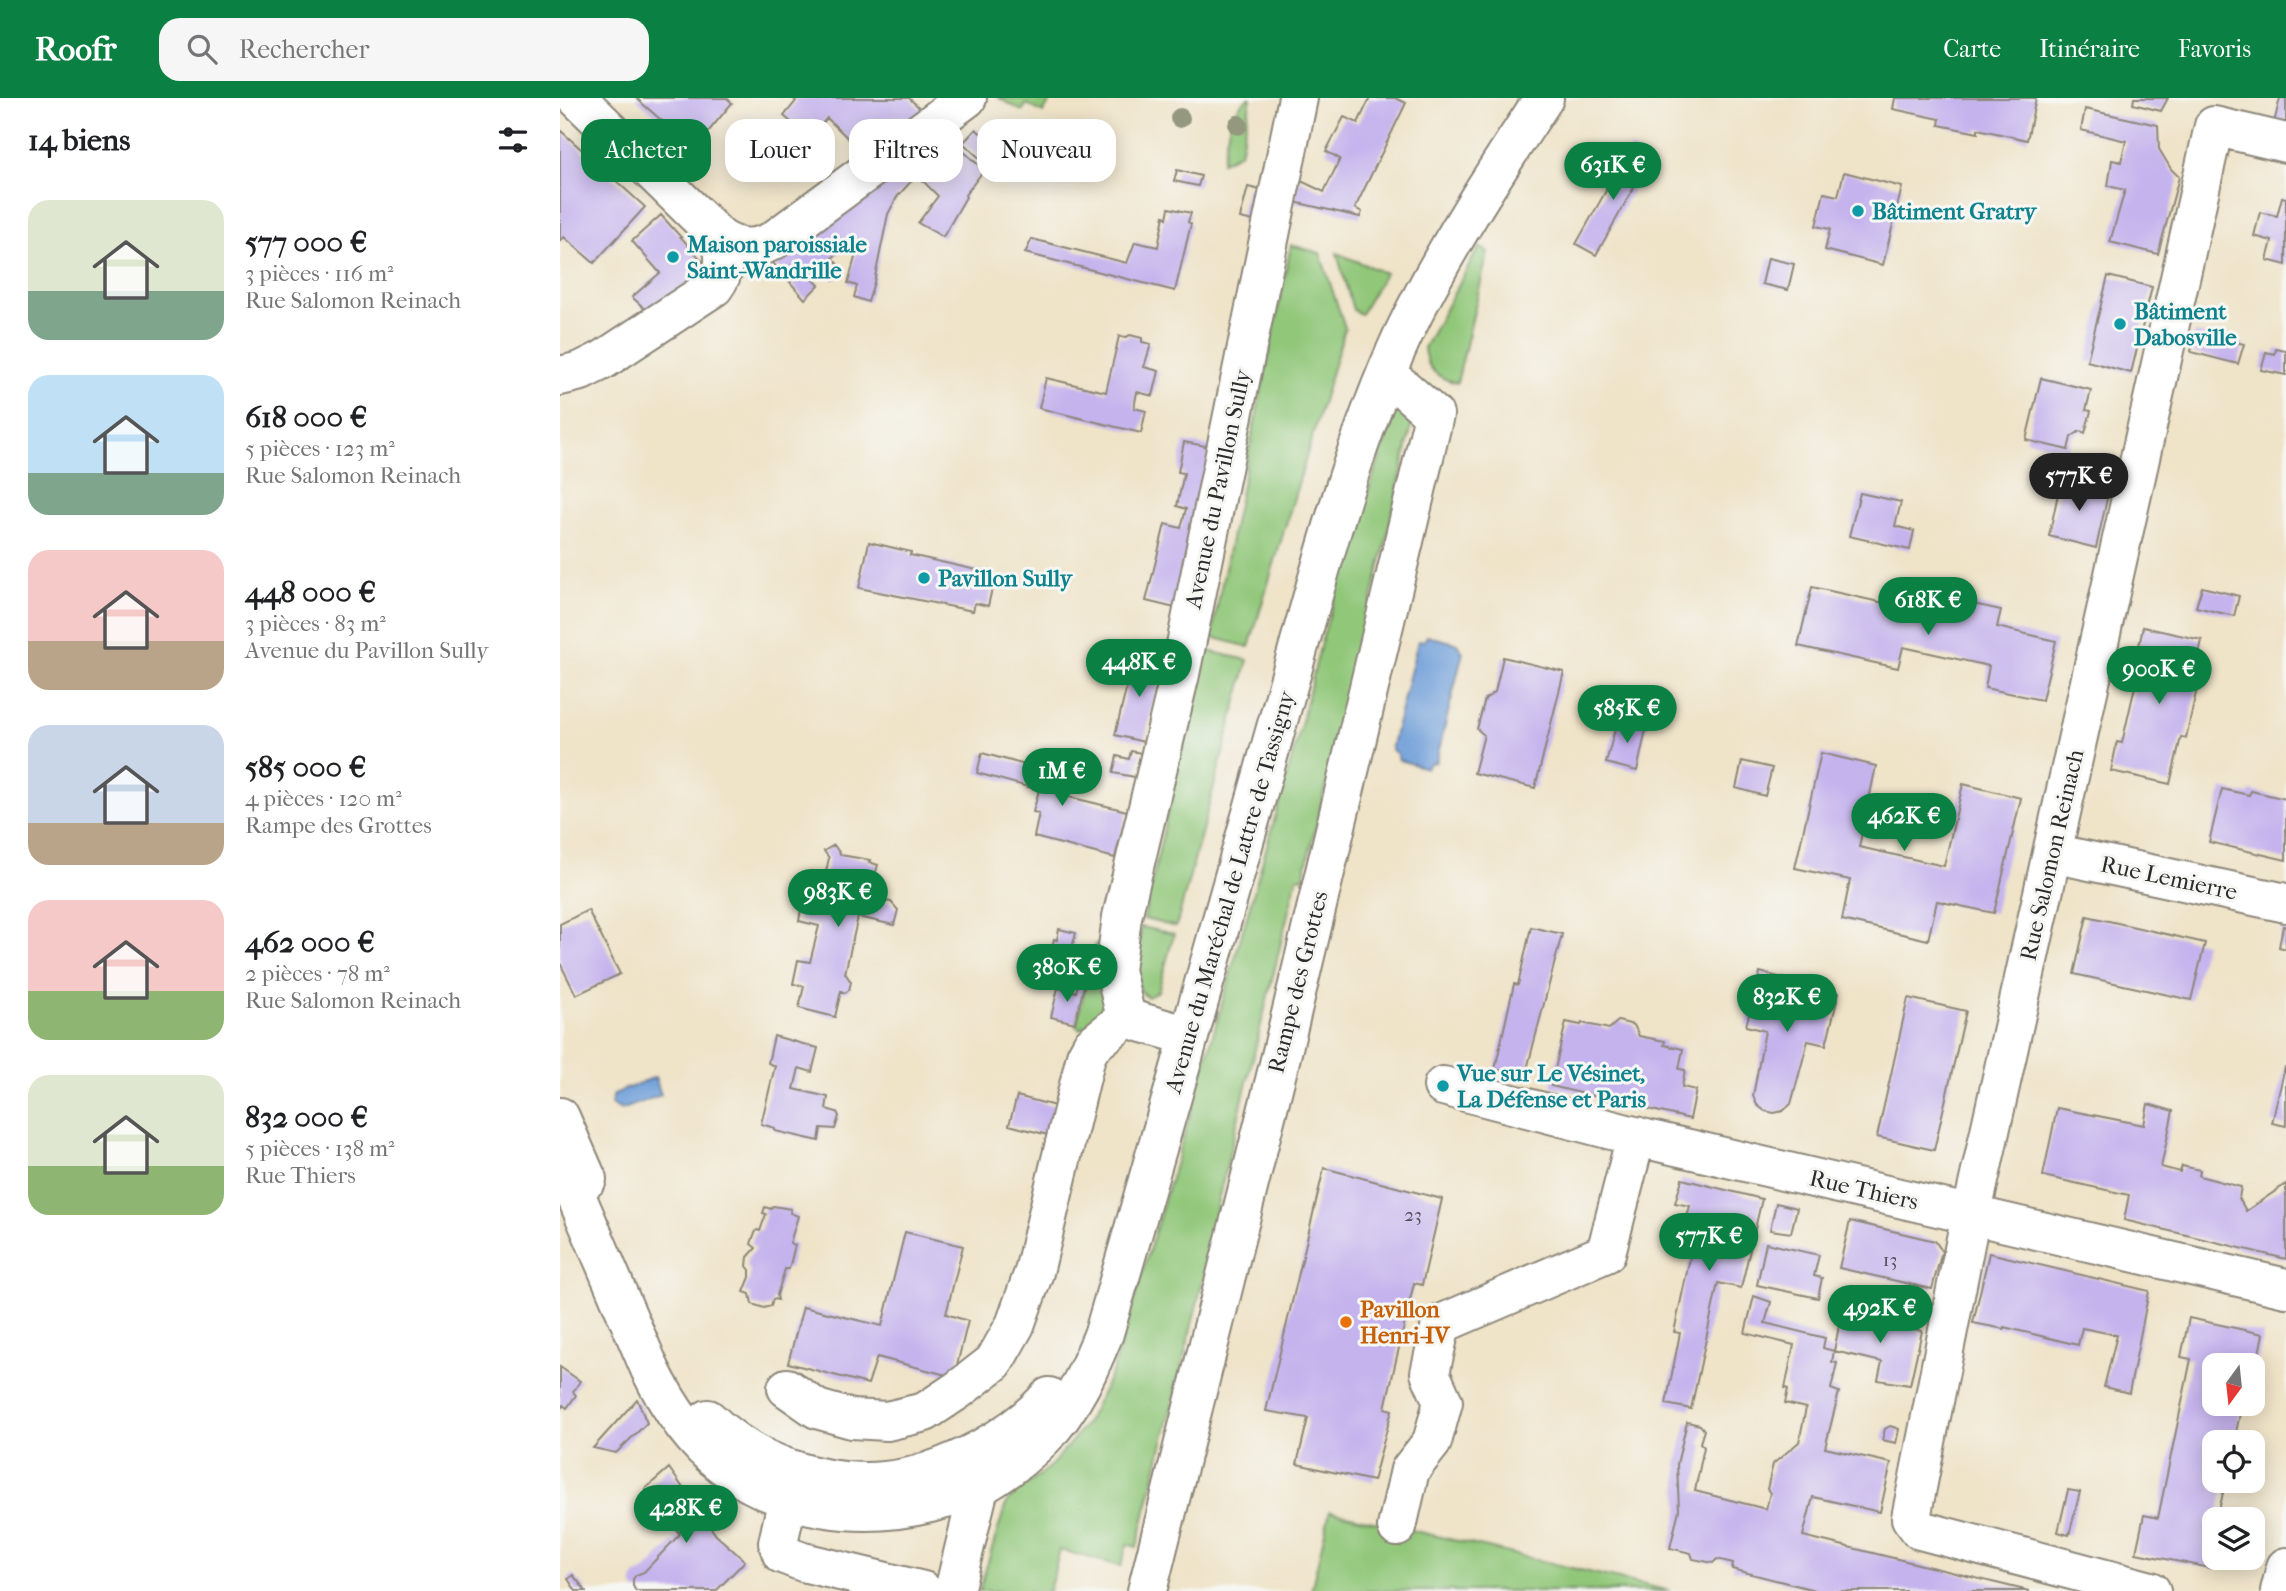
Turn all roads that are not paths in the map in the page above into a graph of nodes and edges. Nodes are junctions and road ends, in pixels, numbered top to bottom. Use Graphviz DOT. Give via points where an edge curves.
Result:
graph roads {
  1 [pos="577,98"];
  2 [pos="967,98"];
  3 [pos="1298,98"];
  4 [pos="1525,98"];
  5 [pos="1544,98"];
  6 [pos="2286,143"];
  7 [pos="721,239"];
  8 [pos="560,376"];
  9 [pos="1401,386"];
  10 [pos="2052,853"];
  11 [pos="2286,903"];
  12 [pos="1126,1018"];
  13 [pos="1181,1033"];
  14 [pos="1443,1086"];
  15 [pos="560,1117"];
  16 [pos="1636,1136"];
  17 [pos="560,1158"];
  18 [pos="1971,1214"];
  19 [pos="2286,1289"];
  20 [pos="787,1388"];
  21 [pos="974,1471"];
  22 [pos="790,1484"];
  23 [pos="1397,1527"];
  24 [pos="2286,1567"];
  25 [pos="923,1591"];
  26 [pos="954,1591"];
  27 [pos="1147,1591"];
  28 [pos="2151,1591"];
  29 [pos="2280,1591"];
  1 -- 7 [label="street"];
  2 -- 7 [label="street" via="774,240 750,248"];
  3 -- 12 [label="street, Avenue du Pavillon Sully" via="1180,674 1122,917 1115,970"];
  4 -- 13 [label="street, Avenue du Maréchal de Lattre de Tassigny" via="1438,232 1360,391 1334,470"];
  5 -- 13 [label="street, Avenue du Maréchal de Lattre de Tassigny" via="1451,243 1402,338 1372,410"];
  6 -- 10 [label="street, Rue Salomon Reinach" via="2214,126"];
  7 -- 8 [label="street" via="725,263 714,286 603,360"];
  9 -- 27 [label="street, Rampe des Grottes" via="1434,415"];
  10 -- 11 [label="street, Rue Lemierre"];
  10 -- 18 [label="street, Rue Salomon Reinach"];
  12 -- 13 [label="street"];
  12 -- 20 [label="street" via="1092,1045 1086,1056 1034,1272 1015,1325 994,1362 925,1412 887,1421 852,1419 817,1409"];
  13 -- 21 [label="street, Avenue du Maréchal de Lattre de Tassigny" via="1107,1323 1092,1362 1045,1436 1000,1475"];
  14 -- 16 [label="street, Rue Thiers"];
  15 -- 22 [label="street, Avenue du Maréchal de Lattre de Tassigny" via="676,1379 727,1437 760,1457"];
  16 -- 18 [label="street, Rue Thiers"];
  16 -- 23 [label="street" via="1606,1253 1441,1324 1430,1373 1443,1402 1433,1443 1410,1470"];
  17 -- 22 [label="street, Avenue du Maréchal de Lattre de Tassigny" via="650,1369 677,1418 723,1466 761,1488"];
  18 -- 19 [label="street, Rue Thiers"];
  18 -- 28 [label="street, Rue Salomon Reinach" via="1911,1518 1920,1530"];
  21 -- 22 [label="street, Avenue du Maréchal de Lattre de Tassigny" via="945,1499 876,1512 812,1505"];
  21 -- 26 [label="street"];
  22 -- 25 [label="street" via="778,1543 782,1554"];
  24 -- 29 [label="street"];
}
